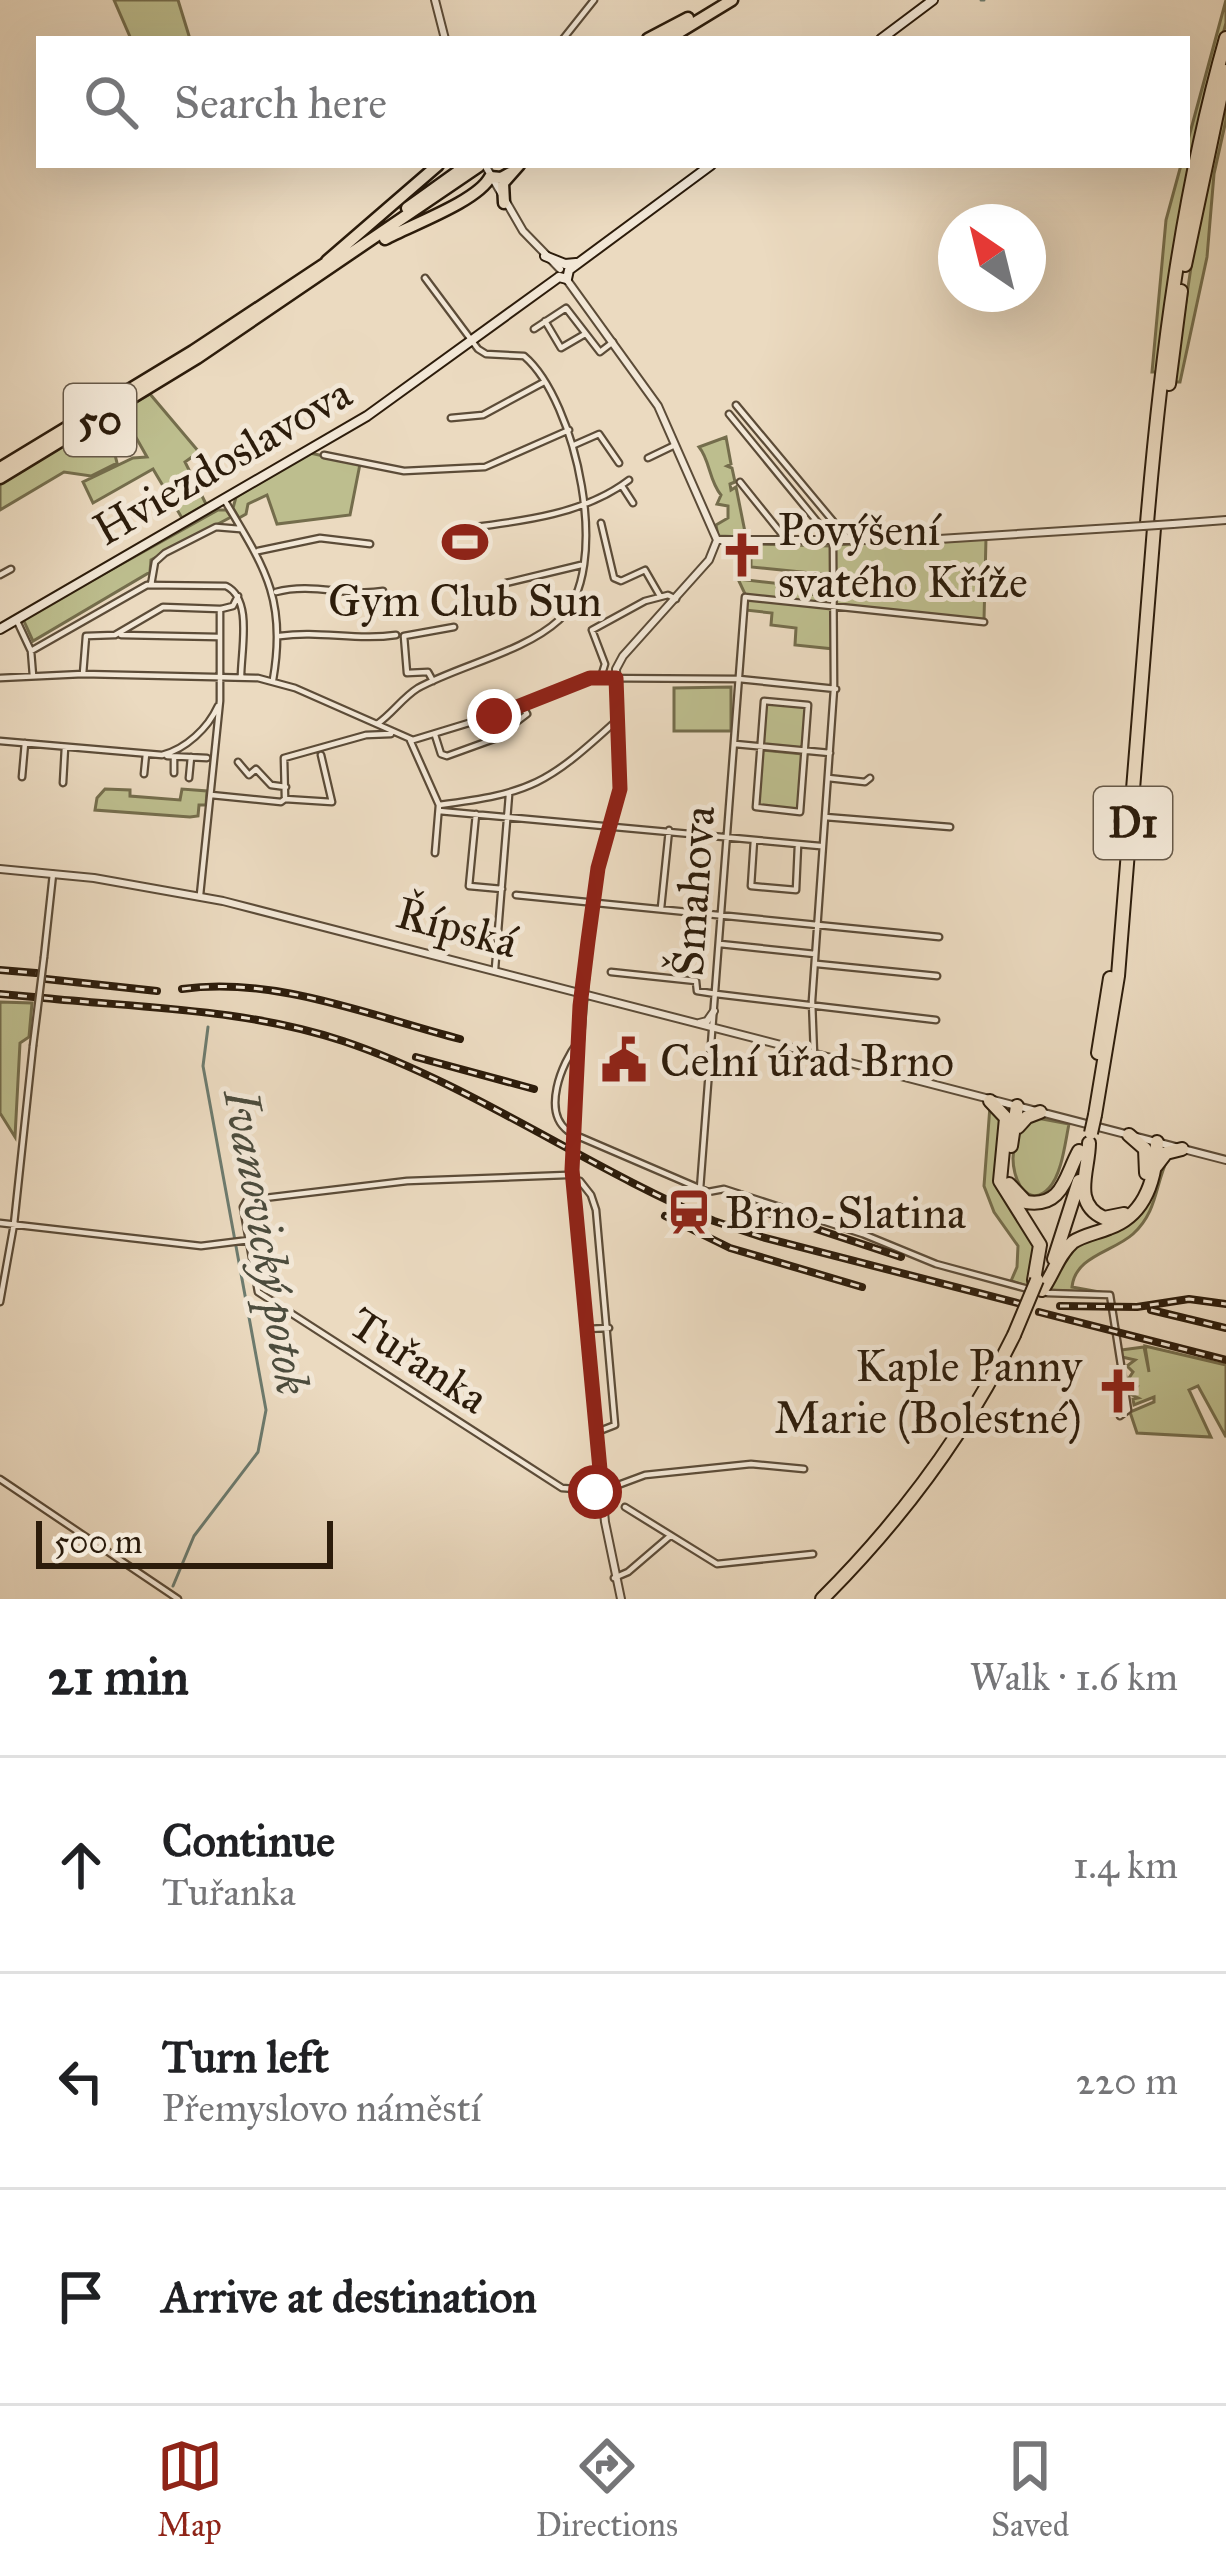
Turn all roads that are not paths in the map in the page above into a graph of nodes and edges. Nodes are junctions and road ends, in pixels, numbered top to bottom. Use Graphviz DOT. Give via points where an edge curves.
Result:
graph roads {
  1 [pos="435,0"];
  2 [pos="594,0"];
  3 [pos="718,0"];
  4 [pos="732,0"];
  5 [pos="933,0"];
  6 [pos="690,21"];
  7 [pos="444,36"];
  8 [pos="565,36"];
  9 [pos="658,36"];
  10 [pos="674,36"];
  11 [pos="885,36"];
  12 [pos="1226,38"];
  13 [pos="1226,71"];
  14 [pos="434,168"];
  15 [pos="463,168"];
  16 [pos="707,168"];
  17 [pos="514,169"];
  18 [pos="486,171"];
  19 [pos="466,198"];
  20 [pos="504,203"];
  21 [pos="544,255"];
  22 [pos="583,259"];
  23 [pos="323,270"];
  24 [pos="564,274"];
  25 [pos="425,278"];
  26 [pos="544,287"];
  27 [pos="574,292"];
  28 [pos="545,321"];
  29 [pos="534,329"];
  30 [pos="587,333"];
  31 [pos="471,340"];
  32 [pos="613,342"];
  33 [pos="544,382"];
  34 [pos="736,405"];
  35 [pos="729,414"];
  36 [pos="451,418"];
  37 [pos="569,430"];
  38 [pos="677,444"];
  39 [pos="574,445"];
  40 [pos="323,455"];
  41 [pos="648,458"];
  42 [pos="620,463"];
  43 [pos="0,468"];
  44 [pos="0,478"];
  45 [pos="629,480"];
  46 [pos="740,482"];
  47 [pos="622,486"];
  48 [pos="224,500"];
  49 [pos="584,502"];
  50 [pos="634,503"];
  51 [pos="1226,520"];
  52 [pos="601,523"];
  53 [pos="1150,525"];
  54 [pos="241,528"];
  55 [pos="459,529"];
  56 [pos="717,540"];
  57 [pos="787,541"];
  58 [pos="833,541"];
  59 [pos="849,541"];
  60 [pos="370,544"];
  61 [pos="255,552"];
  62 [pos="583,565"];
  63 [pos="11,569"];
  64 [pos="0,575"];
  65 [pos="506,583"];
  66 [pos="151,585"];
  67 [pos="383,591"];
  68 [pos="274,592"];
  69 [pos="238,596"];
  70 [pos="660,596"];
  71 [pos="676,599"];
  72 [pos="833,606"];
  73 [pos="220,609"];
  74 [pos="16,620"];
  75 [pos="984,622"];
  76 [pos="454,627"];
  77 [pos="0,628"];
  78 [pos="115,634"];
  79 [pos="396,635"];
  80 [pos="280,636"];
  81 [pos="219,637"];
  82 [pos="32,651"];
  83 [pos="83,674"];
  84 [pos="33,676"];
  85 [pos="220,677"];
  86 [pos="241,677"];
  87 [pos="601,677"];
  88 [pos="616,678"];
  89 [pos="0,679"];
  90 [pos="739,679"];
  91 [pos="273,680"];
  92 [pos="433,681"];
  93 [pos="835,689"];
  94 [pos="220,701"];
  95 [pos="522,706"];
  96 [pos="620,717"];
  97 [pos="368,723"];
  98 [pos="377,724"];
  99 [pos="391,734"];
  100 [pos="366,735"];
  101 [pos="435,735"];
  102 [pos="410,740"];
  103 [pos="0,741"];
  104 [pos="25,743"];
  105 [pos="735,744"];
  106 [pos="65,747"];
  107 [pos="760,747"];
  108 [pos="805,751"];
  109 [pos="830,753"];
  110 [pos="146,754"];
  111 [pos="178,754"];
  112 [pos="321,754"];
  113 [pos="190,757"];
  114 [pos="207,758"];
  115 [pos="238,762"];
  116 [pos="174,773"];
  117 [pos="144,774"];
  118 [pos="22,777"];
  119 [pos="189,778"];
  120 [pos="828,778"];
  121 [pos="870,778"];
  122 [pos="62,783"];
  123 [pos="286,787"];
  124 [pos="211,795"];
  125 [pos="509,795"];
  126 [pos="285,799"];
  127 [pos="439,808"];
  128 [pos="476,814"];
  129 [pos="826,817"];
  130 [pos="509,818"];
  131 [pos="610,824"];
  132 [pos="950,827"];
  133 [pos="669,830"];
  134 [pos="728,837"];
  135 [pos="754,840"];
  136 [pos="798,844"];
  137 [pos="820,846"];
  138 [pos="435,853"];
  139 [pos="0,869"];
  140 [pos="53,874"];
  141 [pos="502,889"];
  142 [pos="516,895"];
  143 [pos="200,896"];
  144 [pos="593,902"];
  145 [pos="661,909"];
  146 [pos="722,915"];
  147 [pos="818,924"];
  148 [pos="939,938"];
  149 [pos="720,944"];
  150 [pos="815,955"];
  151 [pos="814,964"];
  152 [pos="495,971"];
  153 [pos="611,972"];
  154 [pos="937,976"];
  155 [pos="582,993"];
  156 [pos="716,994"];
  157 [pos="812,1005"];
  158 [pos="714,1011"];
  159 [pos="933,1018"];
  160 [pos="697,1024"];
  161 [pos="714,1028"];
  162 [pos="578,1042"];
  163 [pos="814,1054"];
  164 [pos="990,1101"];
  165 [pos="1017,1106"];
  166 [pos="1040,1112"];
  167 [pos="566,1130"];
  168 [pos="1089,1131"];
  169 [pos="1010,1135"];
  170 [pos="1130,1136"];
  171 [pos="580,1137"];
  172 [pos="1157,1142"];
  173 [pos="1182,1149"];
  174 [pos="1226,1160"];
  175 [pos="1149,1173"];
  176 [pos="567,1174"];
  177 [pos="580,1181"];
  178 [pos="700,1189"];
  179 [pos="0,1223"];
  180 [pos="14,1225"];
  181 [pos="249,1240"];
  182 [pos="1039,1286"];
  183 [pos="0,1302"];
  184 [pos="609,1328"];
  185 [pos="586,1329"];
  186 [pos="1017,1336"];
  187 [pos="1120,1416"];
  188 [pos="597,1432"];
  189 [pos="804,1469"];
  190 [pos="0,1479"];
  191 [pos="602,1491"];
  192 [pos="625,1507"];
  193 [pos="670,1536"];
  194 [pos="813,1554"];
  195 [pos="614,1578"];
  196 [pos="173,1596"];
  197 [pos="620,1599"];
  198 [pos="822,1599"];
  199 [pos="833,1599"];
  1 -- 7 [label="street"];
  2 -- 8 [label="street"];
  3 -- 6 [label="highway"];
  4 -- 6 [label="highway"];
  5 -- 11 [label="main road"];
  6 -- 9 [label="highway"];
  6 -- 10 [label="highway"];
  12 -- 53 [label="highway, D1" via="1185,214"];
  13 -- 53 [label="highway, D1" via="1182,286"];
  14 -- 23 [label="highway, 50"];
  15 -- 23 [label="highway, 50"];
  16 -- 22 [label="main road, Hviezdoslavova"];
  17 -- 18 [label="highway, 50" via="500,178"];
  17 -- 20 [label="highway, 50" via="503,183"];
  18 -- 19 [label="highway, 50" via="489,184"];
  18 -- 20 [label="street"];
  18 -- 23 [label="highway, 50"];
  19 -- 20 [label="highway" via="484,194"];
  19 -- 23 [label="highway, 50"];
  20 -- 21 [label="street"];
  21 -- 22 [label="main road" via="565,264"];
  21 -- 24 [label="street"];
  21 -- 26 [label="main road" via="553,273"];
  22 -- 24 [label="main road, Hviezdoslavova"];
  22 -- 27 [label="main road"];
  23 -- 43 [label="highway, 50"];
  23 -- 44 [label="highway, 50" via="148,390"];
  24 -- 26 [label="main road, Hviezdoslavova"];
  24 -- 27 [label="street"];
  25 -- 31 [label="street"];
  26 -- 31 [label="main road, Hviezdoslavova"];
  27 -- 32 [label="street"];
  28 -- 29 [label="street"];
  28 -- 30 [label="street" via="569,309"];
  28 -- 30 [label="street" via="561,348"];
  30 -- 32 [label="street" via="600,352"];
  31 -- 33 [label="street" via="482,352 524,356"];
  31 -- 48 [label="main road, Hviezdoslavova" via="367,416"];
  32 -- 38 [label="street"];
  33 -- 36 [label="street" via="483,416"];
  33 -- 37 [label="street"];
  34 -- 59 [label="street"];
  35 -- 58 [label="street"];
  37 -- 39 [label="street"];
  37 -- 40 [label="street" via="484,467 404,471"];
  38 -- 41 [label="street"];
  38 -- 56 [label="street"];
  39 -- 42 [label="street" via="598,434"];
  39 -- 49 [label="street"];
  45 -- 47 [label="street"];
  46 -- 57 [label="street"];
  47 -- 49 [label="street"];
  47 -- 50 [label="street"];
  48 -- 54 [label="street"];
  48 -- 74 [label="main road, Hviezdoslavova"];
  49 -- 55 [label="street"];
  49 -- 62 [label="street"];
  51 -- 59 [label="street, bridge"];
  52 -- 70 [label="street" via="614,578 645,570"];
  53 -- 168 [label="highway, D1"];
  54 -- 61 [label="street"];
  54 -- 66 [label="street" via="216,526 165,553"];
  56 -- 57 [label="street"];
  56 -- 71 [label="street"];
  57 -- 58 [label="street"];
  58 -- 59 [label="street"];
  58 -- 72 [label="street"];
  60 -- 61 [label="street" via="320,538"];
  61 -- 68 [label="street"];
  62 -- 65 [label="street"];
  62 -- 92 [label="street" via="573,605 556,622"];
  63 -- 64 [label="street"];
  66 -- 69 [label="street" via="226,586"];
  66 -- 82 [label="street"];
  67 -- 68 [label="street"];
  68 -- 80 [label="street"];
  69 -- 73 [label="street"];
  69 -- 86 [label="street"];
  70 -- 71 [label="street"];
  70 -- 87 [label="street" via="592,630 605,664"];
  71 -- 88 [label="street" via="622,656"];
  72 -- 75 [label="street"];
  72 -- 90 [label="street, Šmahova" via="745,597"];
  72 -- 93 [label="street"];
  73 -- 78 [label="street" via="163,607"];
  73 -- 81 [label="street"];
  74 -- 77 [label="main road, Hviezdoslavova"];
  74 -- 82 [label="street"];
  76 -- 92 [label="street" via="403,638 407,673 428,672"];
  78 -- 81 [label="street"];
  78 -- 83 [label="street" via="86,636"];
  79 -- 80 [label="street"];
  80 -- 91 [label="street"];
  81 -- 85 [label="street"];
  82 -- 84 [label="street"];
  83 -- 84 [label="street"];
  83 -- 85 [label="street"];
  84 -- 89 [label="street"];
  85 -- 86 [label="street"];
  85 -- 94 [label="street"];
  86 -- 91 [label="street"];
  87 -- 88 [label="street"];
  87 -- 95 [label="street"];
  88 -- 90 [label="street"];
  88 -- 96 [label="street"];
  90 -- 93 [label="street"];
  90 -- 105 [label="street, Šmahova"];
  91 -- 97 [label="street"];
  92 -- 98 [label="street"];
  93 -- 109 [label="street"];
  94 -- 111 [label="street"];
  94 -- 124 [label="street"];
  95 -- 101 [label="street"];
  95 -- 101 [label="street" via="527,713 505,732 466,750 444,756"];
  96 -- 125 [label="street" via="565,768"];
  96 -- 131 [label="street" via="620,789"];
  97 -- 98 [label="street"];
  97 -- 100 [label="street"];
  98 -- 99 [label="street"];
  99 -- 100 [label="street"];
  99 -- 102 [label="street"];
  100 -- 123 [label="street" via="284,758"];
  101 -- 102 [label="street"];
  102 -- 127 [label="street"];
  103 -- 104 [label="street"];
  104 -- 106 [label="street"];
  104 -- 118 [label="street"];
  105 -- 107 [label="street"];
  105 -- 134 [label="street, Šmahova"];
  106 -- 110 [label="street"];
  106 -- 122 [label="street"];
  107 -- 108 [label="street"];
  107 -- 108 [label="street" via="764,701 808,705"];
  107 -- 108 [label="street" via="756,807 800,812"];
  108 -- 109 [label="street"];
  109 -- 120 [label="street"];
  110 -- 111 [label="street"];
  110 -- 117 [label="street"];
  111 -- 113 [label="street"];
  111 -- 116 [label="street"];
  112 -- 126 [label="street" via="332,802"];
  113 -- 114 [label="street"];
  113 -- 119 [label="street"];
  115 -- 123 [label="street" via="249,775 256,769 271,785"];
  120 -- 121 [label="street"];
  120 -- 129 [label="street"];
  123 -- 126 [label="street"];
  124 -- 126 [label="street"];
  124 -- 143 [label="street"];
  125 -- 127 [label="street"];
  125 -- 130 [label="street"];
  127 -- 128 [label="street"];
  127 -- 138 [label="street"];
  128 -- 130 [label="street"];
  128 -- 141 [label="street" via="469,886"];
  129 -- 132 [label="street"];
  129 -- 147 [label="street"];
  130 -- 131 [label="street"];
  130 -- 141 [label="street"];
  131 -- 133 [label="street"];
  131 -- 144 [label="street"];
  133 -- 134 [label="street"];
  133 -- 145 [label="street"];
  134 -- 135 [label="street"];
  134 -- 146 [label="street, Šmahova"];
  135 -- 136 [label="street"];
  135 -- 136 [label="street" via="751,886 796,890"];
  136 -- 137 [label="street"];
  139 -- 140 [label="street, Řípská"];
  140 -- 143 [label="street, Řípská"];
  140 -- 180 [label="street, bridge"];
  141 -- 152 [label="street"];
  142 -- 144 [label="street"];
  143 -- 152 [label="street, Řípská"];
  144 -- 145 [label="street"];
  144 -- 155 [label="street"];
  145 -- 146 [label="street"];
  146 -- 147 [label="street"];
  146 -- 149 [label="street, Šmahova"];
  147 -- 148 [label="street"];
  147 -- 150 [label="street"];
  149 -- 150 [label="street"];
  149 -- 156 [label="street, Šmahova"];
  150 -- 151 [label="street"];
  151 -- 154 [label="street"];
  151 -- 157 [label="street"];
  152 -- 155 [label="street, Řípská"];
  153 -- 156 [label="street" via="697,982 697,991"];
  155 -- 160 [label="street, Řípská"];
  155 -- 162 [label="street"];
  156 -- 157 [label="street"];
  156 -- 158 [label="street, Šmahova"];
  157 -- 159 [label="street"];
  157 -- 163 [label="street"];
  158 -- 160 [label="street"];
  158 -- 161 [label="street, Šmahova"];
  160 -- 161 [label="street, Řípská"];
  161 -- 163 [label="street, Řípská"];
  161 -- 178 [label="street, Šmahova"];
  162 -- 167 [label="street" via="554,1109"];
  162 -- 185 [label="street, bridge" via="574,1200"];
  163 -- 164 [label="street, Řípská"];
  164 -- 165 [label="street, Řípská"];
  164 -- 169 [label="highway" via="1006,1116"];
  165 -- 166 [label="street, Řípská"];
  165 -- 169 [label="highway"];
  166 -- 168 [label="street, Řípská"];
  166 -- 169 [label="highway"];
  168 -- 169 [label="highway" via="1057,1195 1043,1203 1018,1197 1008,1182"];
  168 -- 170 [label="street"];
  168 -- 175 [label="highway" via="1083,1191 1097,1215 1126,1212"];
  168 -- 182 [label="highway, D1"];
  169 -- 182 [label="highway" via="1000,1181 1039,1241"];
  170 -- 172 [label="street"];
  170 -- 175 [label="highway" via="1144,1149"];
  171 -- 178 [label="street"];
  172 -- 173 [label="street"];
  172 -- 175 [label="highway"];
  173 -- 174 [label="street"];
  173 -- 175 [label="highway"];
  175 -- 182 [label="highway" via="1138,1210 1075,1241"];
  176 -- 181 [label="street" via="250,1199 243,1204"];
  177 -- 184 [label="street" via="596,1210"];
  178 -- 182 [label="street" via="724,1189 936,1264"];
  179 -- 180 [label="street"];
  180 -- 181 [label="street" via="201,1246"];
  180 -- 183 [label="street"];
  181 -- 191 [label="street, Tuřanka" via="261,1298 555,1485"];
  182 -- 186 [label="highway, D1, bridge"];
  182 -- 187 [label="street" via="1110,1295 1128,1410"];
  184 -- 185 [label="street"];
  184 -- 188 [label="street" via="616,1422"];
  185 -- 188 [label="street"];
  186 -- 198 [label="highway, D1" via="926,1481"];
  186 -- 199 [label="highway, D1" via="946,1466"];
  188 -- 191 [label="street"];
  189 -- 191 [label="street" via="751,1464 644,1474"];
  190 -- 196 [label="street"];
  191 -- 195 [label="street"];
  192 -- 193 [label="street"];
  193 -- 194 [label="street" via="717,1564"];
  193 -- 195 [label="street"];
  195 -- 197 [label="street"];
}
